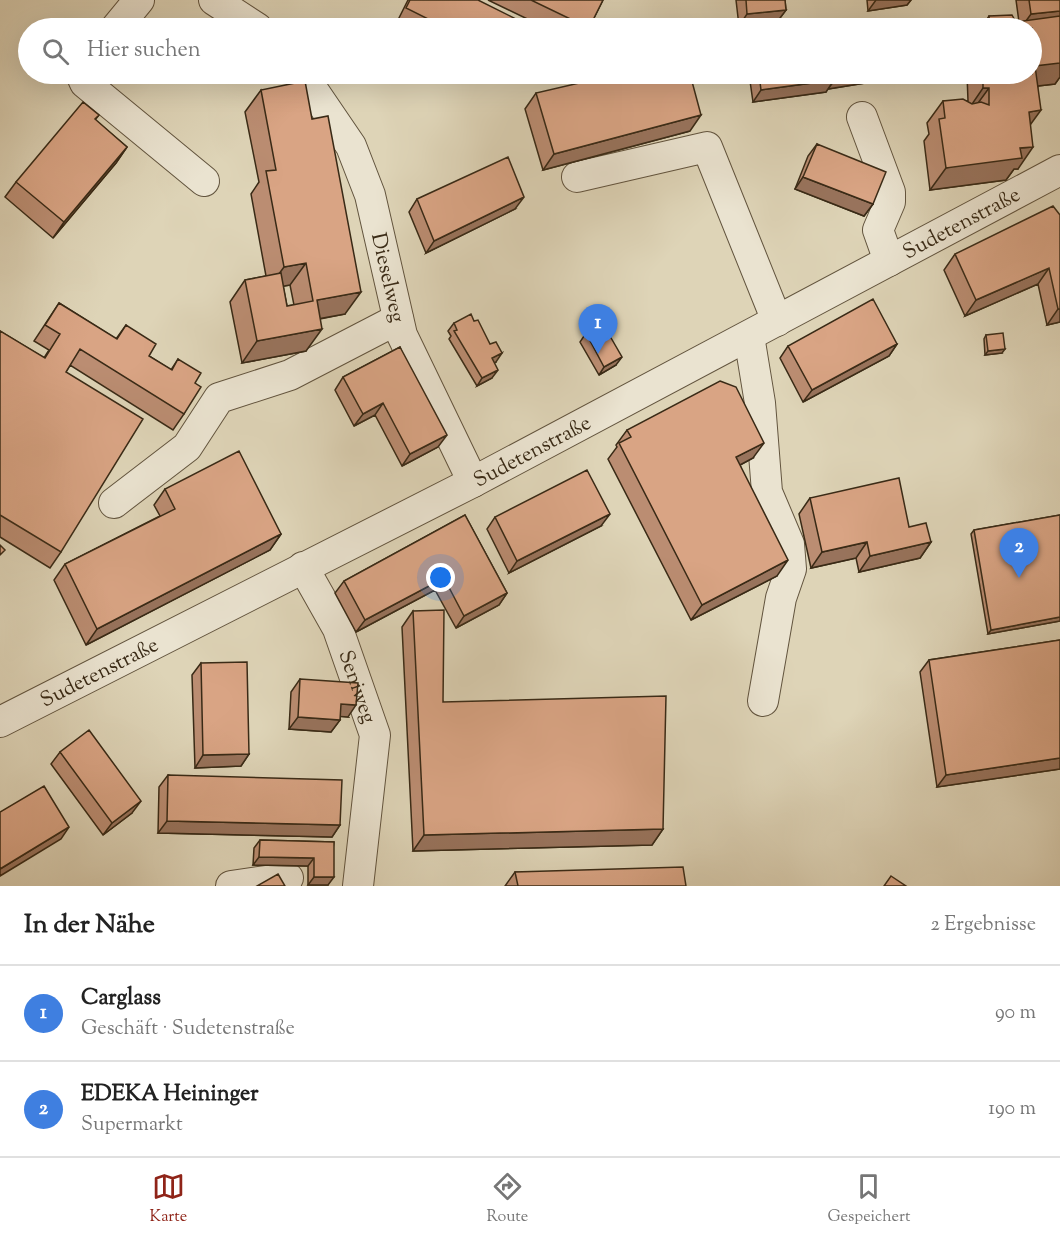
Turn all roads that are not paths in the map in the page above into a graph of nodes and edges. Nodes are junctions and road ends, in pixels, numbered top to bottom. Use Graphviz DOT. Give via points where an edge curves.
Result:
graph roads {
  1 [pos="139,0"];
  2 [pos="214,0"];
  3 [pos="124,18"];
  4 [pos="241,18"];
  5 [pos="87,84"];
  6 [pos="310,84"];
  7 [pos="862,117"];
  8 [pos="1060,170"];
  9 [pos="577,177"];
  10 [pos="204,181"];
  11 [pos="889,261"];
  12 [pos="398,319"];
  13 [pos="777,321"];
  14 [pos="748,336"];
  15 [pos="473,482"];
  16 [pos="114,503"];
  17 [pos="303,567"];
  18 [pos="763,701"];
  19 [pos="0,722"];
  20 [pos="288,878"];
  21 [pos="231,886"];
  22 [pos="358,886"];
  1 -- 3 [label="street"];
  2 -- 4 [label="street"];
  5 -- 10 [label="street"];
  6 -- 12 [label="street, Dieselweg" via="351,146 369,195"];
  7 -- 11 [label="street" via="890,192 890,202 878,230"];
  8 -- 11 [label="street, Sudetenstraße"];
  9 -- 13 [label="street" via="706,147"];
  11 -- 13 [label="street, Sudetenstraße"];
  12 -- 15 [label="street, Dieselweg" via="406,344"];
  12 -- 16 [label="street" via="290,375 219,398 187,447"];
  13 -- 14 [label="street, Sudetenstraße"];
  14 -- 15 [label="street, Sudetenstraße"];
  14 -- 18 [label="street" via="760,403 767,492 789,544 791,568 781,598"];
  15 -- 17 [label="street, Sudetenstraße"];
  17 -- 19 [label="street, Sudetenstraße"];
  17 -- 22 [label="street, Seniweg" via="338,629 375,735"];
  20 -- 21 [label="street"];
}
